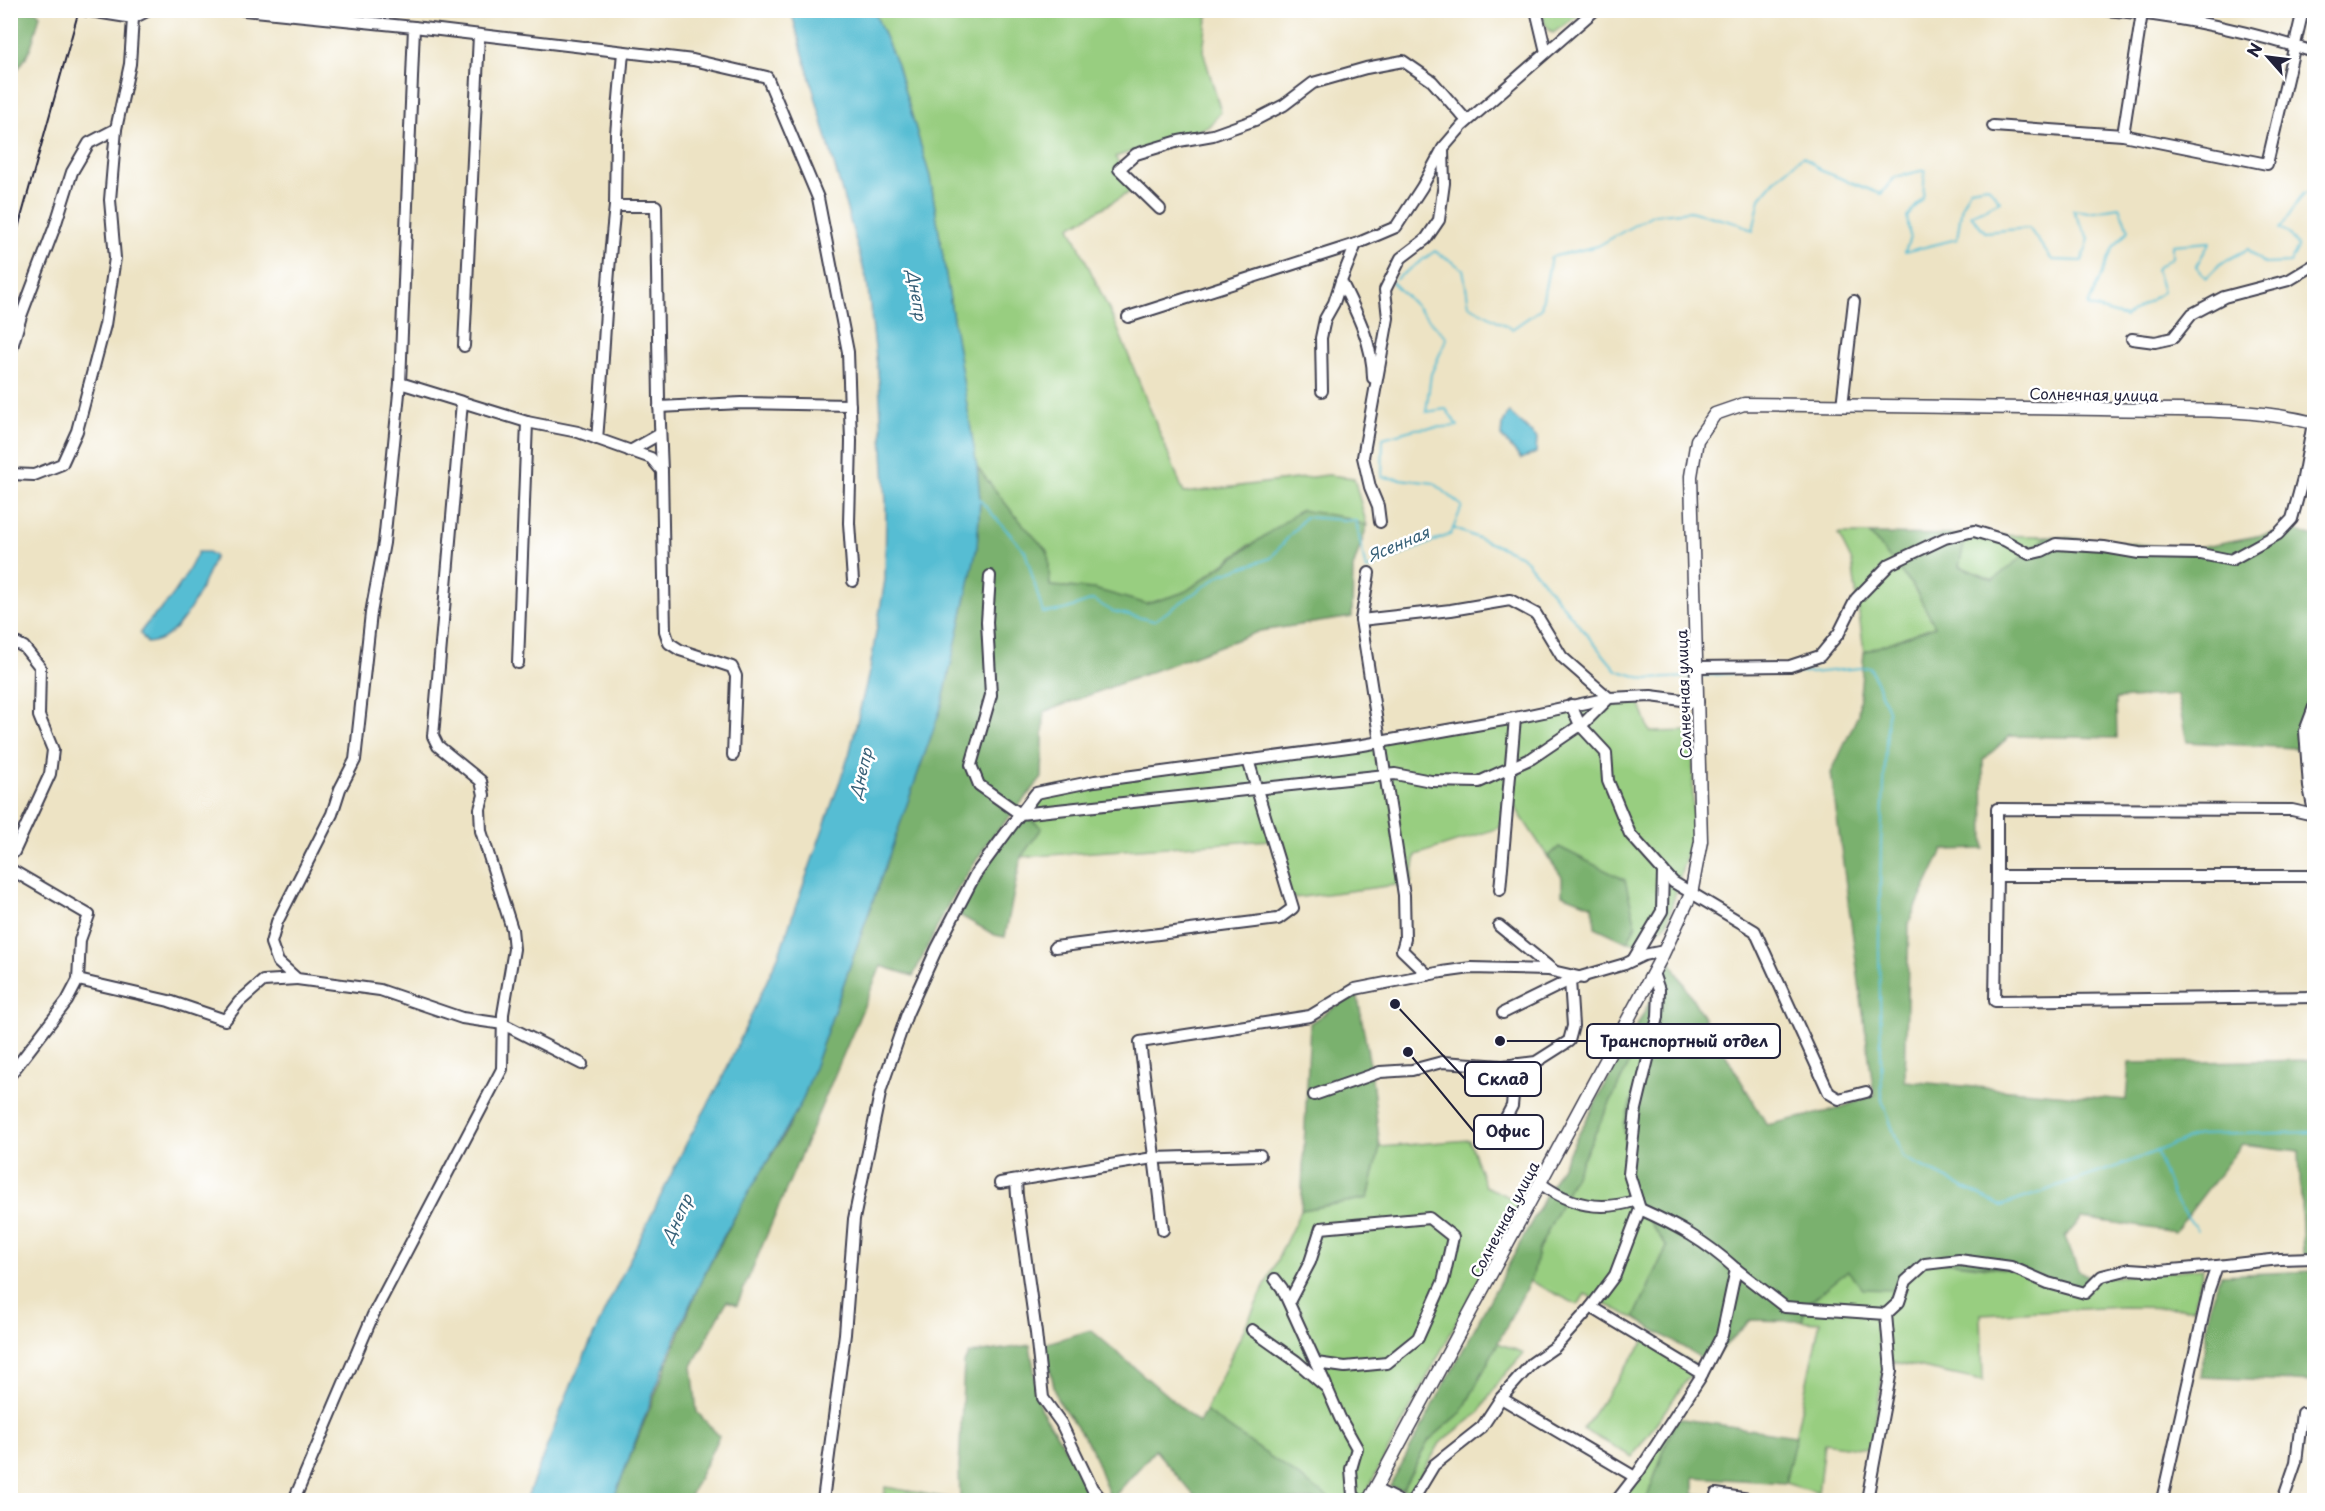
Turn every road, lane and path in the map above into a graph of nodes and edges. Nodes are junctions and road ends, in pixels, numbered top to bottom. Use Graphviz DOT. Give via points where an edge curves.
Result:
graph roads {
  1 [pos="84,10"];
  2 [pos="149,10"];
  3 [pos="244,10"];
  4 [pos="1536,10"];
  5 [pos="1595,10"];
  6 [pos="2105,10"];
  7 [pos="2302,10"];
  8 [pos="2142,13"];
  9 [pos="135,14"];
  10 [pos="414,27"];
  11 [pos="479,35"];
  12 [pos="2296,46"];
  13 [pos="623,52"];
  14 [pos="1546,52"];
  15 [pos="2314,52"];
  16 [pos="1467,121"];
  17 [pos="1993,126"];
  18 [pos="116,129"];
  19 [pos="2123,135"];
  20 [pos="1443,148"];
  21 [pos="615,206"];
  22 [pos="1160,209"];
  23 [pos="1356,244"];
  24 [pos="2314,265"];
  25 [pos="1341,281"];
  26 [pos="1854,302"];
  27 [pos="1128,318"];
  28 [pos="2132,339"];
  29 [pos="464,346"];
  30 [pos="10,354"];
  31 [pos="400,384"];
  32 [pos="1322,392"];
  33 [pos="462,402"];
  34 [pos="850,405"];
  35 [pos="1373,405"];
  36 [pos="1842,406"];
  37 [pos="659,407"];
  38 [pos="527,422"];
  39 [pos="2314,423"];
  40 [pos="660,434"];
  41 [pos="597,439"];
  42 [pos="630,451"];
  43 [pos="662,471"];
  44 [pos="10,474"];
  45 [pos="1380,522"];
  46 [pos="1369,573"];
  47 [pos="990,576"];
  48 [pos="854,581"];
  49 [pos="1360,620"];
  50 [pos="10,640"];
  51 [pos="518,663"];
  52 [pos="1696,667"];
  53 [pos="1609,698"];
  54 [pos="1698,702"];
  55 [pos="1571,705"];
  56 [pos="2314,707"];
  57 [pos="1515,718"];
  58 [pos="1580,725"];
  59 [pos="1381,741"];
  60 [pos="733,755"];
  61 [pos="1248,760"];
  62 [pos="1511,768"];
  63 [pos="1384,777"];
  64 [pos="1256,788"];
  65 [pos="1020,814"];
  66 [pos="2314,814"];
  67 [pos="10,852"];
  68 [pos="10,869"];
  69 [pos="1663,871"];
  70 [pos="1997,876"];
  71 [pos="2314,876"];
  72 [pos="1500,890"];
  73 [pos="1691,894"];
  74 [pos="1500,926"];
  75 [pos="1055,947"];
  76 [pos="1664,951"];
  77 [pos="1633,960"];
  78 [pos="1554,972"];
  79 [pos="1653,973"];
  80 [pos="1428,975"];
  81 [pos="1583,978"];
  82 [pos="297,979"];
  83 [pos="78,980"];
  84 [pos="1570,980"];
  85 [pos="2314,997"];
  86 [pos="1503,1013"];
  87 [pos="503,1024"];
  88 [pos="582,1064"];
  89 [pos="1516,1064"];
  90 [pos="10,1076"];
  91 [pos="1866,1092"];
  92 [pos="1314,1095"];
  93 [pos="1502,1125"];
  94 [pos="1260,1155"];
  95 [pos="1153,1158"];
  96 [pos="1016,1181"];
  97 [pos="1000,1183"];
  98 [pos="1540,1183"];
  99 [pos="1639,1205"];
  100 [pos="1163,1230"];
  101 [pos="2314,1258"];
  102 [pos="2217,1266"];
  103 [pos="1736,1269"];
  104 [pos="1275,1279"];
  105 [pos="1288,1302"];
  106 [pos="1591,1307"];
  107 [pos="1886,1314"];
  108 [pos="1252,1330"];
  109 [pos="1316,1363"];
  110 [pos="1702,1374"];
  111 [pos="1327,1388"];
  112 [pos="1501,1398"];
  113 [pos="2302,1413"];
  114 [pos="1635,1477"];
  115 [pos="1716,1494"];
  116 [pos="1372,1495"];
  117 [pos="294,1500"];
  118 [pos="823,1500"];
  119 [pos="1102,1500"];
  120 [pos="1359,1500"];
  121 [pos="1397,1500"];
  122 [pos="1413,1500"];
  123 [pos="1617,1500"];
  124 [pos="1756,1500"];
  125 [pos="1867,1500"];
  126 [pos="2162,1500"];
  127 [pos="2283,1500"];
  1 -- 9 [label="street"];
  2 -- 9 [label="street"];
  3 -- 10 [label="street"];
  4 -- 14 [label="street"];
  5 -- 14 [label="street"];
  6 -- 8 [label="street"];
  7 -- 12 [label="street"];
  8 -- 12 [label="street"];
  8 -- 19 [label="street"];
  9 -- 18 [label="street" via="130,64"];
  10 -- 11 [label="street"];
  10 -- 31 [label="street"];
  11 -- 13 [label="street"];
  11 -- 29 [label="street"];
  12 -- 15 [label="street"];
  12 -- 19 [label="street" via="2267,164"];
  13 -- 21 [label="street"];
  13 -- 34 [label="street" via="693,60 768,77 818,198 848,352"];
  14 -- 16 [label="street"];
  16 -- 20 [label="street"];
  16 -- 22 [label="street" via="1432,81 1403,61 1313,83 1255,120 1136,154 1119,169"];
  17 -- 19 [label="street"];
  18 -- 30 [label="street" via="89,143 72,172"];
  18 -- 44 [label="street" via="110,200 115,258 105,325 77,431 62,464 34,475"];
  20 -- 23 [label="street" via="1396,227"];
  20 -- 35 [label="street" via="1439,220 1426,239 1401,258 1385,290 1388,318"];
  21 -- 37 [label="street" via="656,206"];
  21 -- 41 [label="street"];
  23 -- 25 [label="street"];
  23 -- 27 [label="street"];
  24 -- 28 [label="street" via="2289,280 2224,297 2192,314 2173,338 2155,342"];
  25 -- 32 [label="street" via="1321,338"];
  25 -- 35 [label="street" via="1357,312 1373,364"];
  26 -- 36 [label="street"];
  31 -- 33 [label="street"];
  31 -- 82 [label="street" via="384,543 371,613 355,760 277,922 271,943 278,962"];
  33 -- 38 [label="street"];
  33 -- 87 [label="street" via="433,736 438,746 484,787 482,831 512,929 514,949"];
  34 -- 37 [label="street"];
  34 -- 48 [label="street" via="849,523"];
  35 -- 45 [label="street" via="1363,457"];
  36 -- 39 [label="street, Солнечная улица" via="2230,411"];
  36 -- 52 [label="street, Солнечная улица" via="1744,404 1715,414 1696,440 1691,476"];
  37 -- 40 [label="street"];
  38 -- 41 [label="street"];
  38 -- 51 [label="street"];
  39 -- 52 [label="street" via="2292,519 2278,534 2231,560 2201,554 2139,553 2056,544 2029,554 2004,540 1974,531 1945,538 1890,564 1856,599 1839,633 1820,656 1790,666"];
  40 -- 42 [label="street"];
  40 -- 43 [label="street"];
  41 -- 42 [label="street"];
  42 -- 43 [label="street" via="651,458"];
  43 -- 60 [label="street" via="665,631 669,643 680,650 732,667 736,676"];
  46 -- 49 [label="street"];
  47 -- 65 [label="street" via="987,622 991,695 970,765 979,785"];
  49 -- 53 [label="street" via="1510,600 1536,614 1562,657"];
  49 -- 59 [label="street"];
  50 -- 67 [label="street" via="24,647 40,667 39,716 53,750 50,774 14,852"];
  52 -- 54 [label="street, Солнечная улица"];
  53 -- 54 [label="street" via="1651,696"];
  53 -- 55 [label="street"];
  53 -- 58 [label="street"];
  54 -- 73 [label="street, Солнечная улица" via="1701,841"];
  55 -- 57 [label="street"];
  55 -- 58 [label="street"];
  56 -- 66 [label="street" via="2305,731"];
  57 -- 59 [label="street"];
  57 -- 62 [label="street"];
  58 -- 62 [label="street"];
  58 -- 69 [label="street" via="1606,753 1608,781 1630,834"];
  59 -- 61 [label="street"];
  59 -- 63 [label="street"];
  61 -- 64 [label="street"];
  61 -- 65 [label="street" via="1036,793"];
  62 -- 63 [label="street" via="1479,782 1431,781 1395,774"];
  62 -- 72 [label="street"];
  63 -- 64 [label="street"];
  63 -- 80 [label="street" via="1404,895 1405,939 1401,950"];
  64 -- 65 [label="street"];
  64 -- 75 [label="street" via="1293,908 1278,918"];
  65 -- 118 [label="street" via="975,875 937,948 907,1014 881,1089 854,1219 845,1334"];
  66 -- 70 [label="street" via="2292,810 1997,809"];
  68 -- 83 [label="street" via="89,915 80,940"];
  69 -- 73 [label="street"];
  69 -- 77 [label="street" via="1662,911"];
  70 -- 71 [label="street"];
  70 -- 85 [label="street" via="1995,1001"];
  73 -- 76 [label="street, Солнечная улица"];
  73 -- 91 [label="street" via="1755,932 1829,1093 1839,1099"];
  74 -- 78 [label="street"];
  76 -- 77 [label="street"];
  76 -- 79 [label="street, Солнечная улица"];
  77 -- 81 [label="street"];
  78 -- 80 [label="street" via="1471,968"];
  78 -- 81 [label="street"];
  79 -- 98 [label="street, Солнечная улица"];
  79 -- 99 [label="street" via="1659,990 1658,1017 1636,1109 1629,1174"];
  80 -- 95 [label="street" via="1355,989 1310,1016 1140,1042"];
  81 -- 84 [label="street"];
  82 -- 83 [label="street" via="263,981 225,1020 169,1001"];
  82 -- 87 [label="street" via="380,990 462,1018"];
  83 -- 90 [label="street" via="67,1001"];
  84 -- 86 [label="street"];
  84 -- 89 [label="street" via="1573,1026 1569,1041 1536,1062"];
  87 -- 88 [label="street"];
  87 -- 117 [label="street" via="502,1069 373,1315"];
  89 -- 92 [label="street" via="1442,1062 1412,1070 1380,1072"];
  89 -- 93 [label="street" via="1512,1106"];
  94 -- 95 [label="street"];
  95 -- 96 [label="street"];
  95 -- 100 [label="street"];
  96 -- 97 [label="street"];
  96 -- 119 [label="street" via="1043,1398 1061,1423 1092,1488"];
  98 -- 99 [label="street" via="1557,1196 1581,1205"];
  98 -- 116 [label="street, Солнечная улица"];
  99 -- 103 [label="street" via="1679,1227"];
  99 -- 106 [label="street" via="1615,1275"];
  101 -- 102 [label="street"];
  102 -- 107 [label="street" via="2130,1269 2102,1276 2085,1293 2011,1267 1959,1260 1925,1264 1906,1281 1899,1302"];
  102 -- 126 [label="street"];
  103 -- 107 [label="street" via="1785,1307"];
  103 -- 110 [label="street" via="1722,1335"];
  104 -- 105 [label="street"];
  105 -- 109 [label="street"];
  105 -- 109 [label="street" via="1310,1262 1321,1228 1429,1218 1453,1237 1443,1282 1418,1338 1387,1363"];
  106 -- 110 [label="street"];
  106 -- 112 [label="street"];
  107 -- 125 [label="street" via="1891,1371"];
  108 -- 111 [label="street" via="1296,1360"];
  109 -- 111 [label="street"];
  110 -- 114 [label="street"];
  111 -- 120 [label="street" via="1357,1448 1351,1469 1353,1496"];
  112 -- 114 [label="street"];
  112 -- 122 [label="street" via="1482,1427 1434,1465"];
  113 -- 127 [label="street" via="2296,1462"];
  114 -- 123 [label="street"];
  115 -- 124 [label="street"];
  116 -- 121 [label="street"];
}
